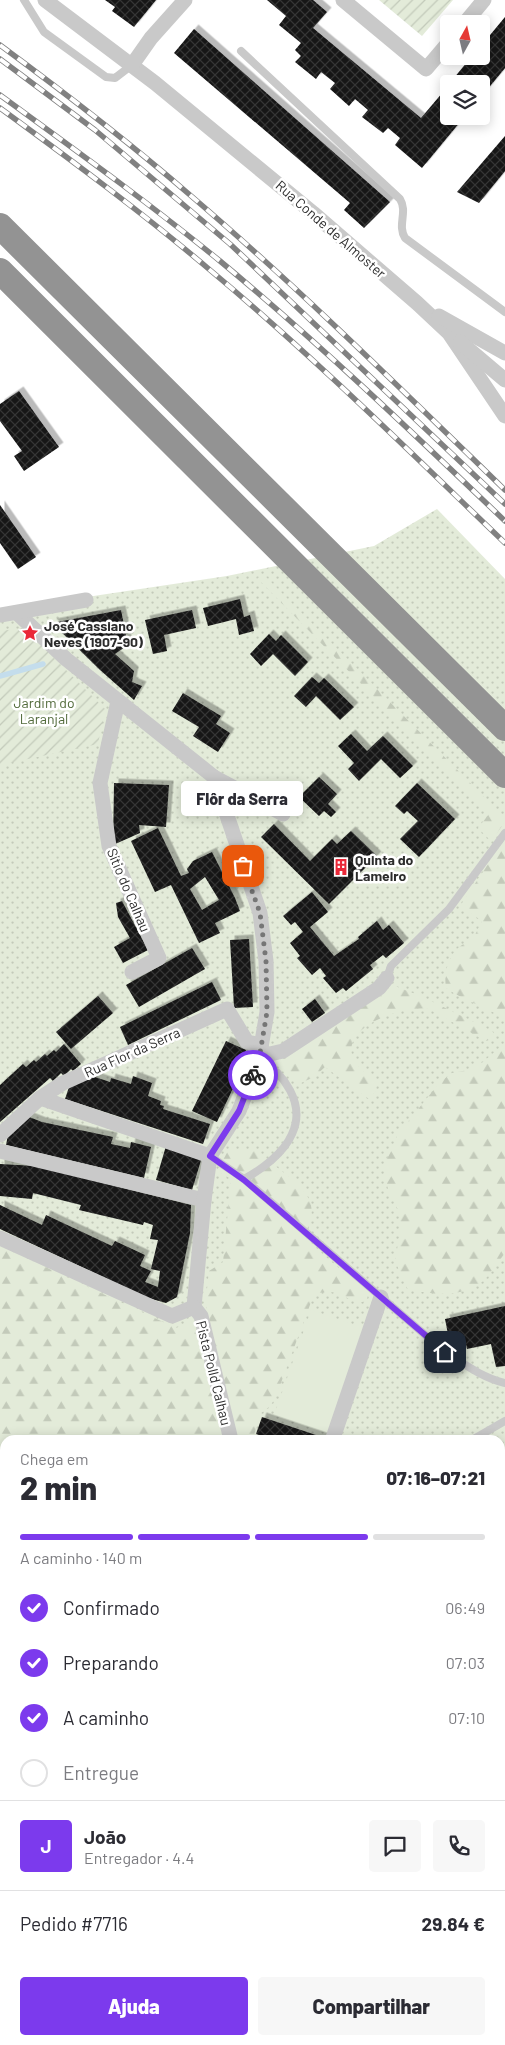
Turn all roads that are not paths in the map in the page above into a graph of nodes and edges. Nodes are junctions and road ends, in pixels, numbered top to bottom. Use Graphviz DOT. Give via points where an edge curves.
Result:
graph roads {
  1 [pos="24,0"];
  2 [pos="45,0"];
  3 [pos="185,0"];
  4 [pos="343,0"];
  5 [pos="484,0"];
  6 [pos="472,15"];
  7 [pos="241,51"];
  8 [pos="440,53"];
  9 [pos="132,65"];
  10 [pos="0,226"];
  11 [pos="0,272"];
  12 [pos="417,303"];
  13 [pos="505,312"];
  14 [pos="449,333"];
  15 [pos="505,353"];
  16 [pos="505,380"];
  17 [pos="505,416"];
  18 [pos="86,600"];
  19 [pos="17,613"];
  20 [pos="0,615"];
  21 [pos="118,701"];
  22 [pos="505,728"];
  23 [pos="505,775"];
  24 [pos="214,777"];
  25 [pos="283,814"];
  26 [pos="505,833"];
  27 [pos="132,972"];
  28 [pos="388,978"];
  29 [pos="260,1052"];
  30 [pos="40,1098"];
  31 [pos="0,1135"];
  32 [pos="0,1151"];
  33 [pos="210,1156"];
  34 [pos="244,1180"];
  35 [pos="204,1200"];
  36 [pos="0,1238"];
  37 [pos="381,1297"];
  38 [pos="194,1307"];
  39 [pos="505,1383"];
  40 [pos="505,1420"];
  41 [pos="230,1435"];
  42 [pos="334,1435"];
  43 [pos="480,1435"];
  1 -- 9 [label="lane" via="44,32 106,77 115,78"];
  2 -- 9 [label="street, Rua Conde de Almoster"];
  3 -- 9 [label="street"];
  4 -- 8 [label="street" via="426,69"];
  5 -- 6 [label="street"];
  7 -- 13 [label="lane" via="400,199 404,208 401,229 405,238"];
  9 -- 12 [label="street, Rua Conde de Almoster"];
  10 -- 22 [label="highway"];
  11 -- 23 [label="highway"];
  12 -- 14 [label="street, Rua Conde de Almoster"];
  12 -- 15 [label="street"];
  14 -- 16 [label="street"];
  14 -- 17 [label="street, Rua Conde de Almoster"];
  18 -- 19 [label="street"];
  19 -- 20 [label="street"];
  19 -- 21 [label="street"];
  21 -- 24 [label="street"];
  21 -- 27 [label="street, Sítio do Calhau" via="100,783 109,846 159,958"];
  24 -- 25 [label="street"];
  24 -- 29 [label="street" via="260,913 266,961 267,1012"];
  26 -- 28 [label="lane" via="449,909 391,966"];
  28 -- 29 [label="street" via="379,988 283,1051"];
  29 -- 30 [label="street, Rua Flor da Serra" via="247,1042 227,1009 63,1083"];
  29 -- 33 [label="street" via="239,1111"];
  29 -- 34 [label="lane" via="286,1083 295,1100 296,1117 292,1134 276,1156"];
  30 -- 31 [label="street, Rua Flor da Serra"];
  30 -- 33 [label="street"];
  32 -- 35 [label="street"];
  33 -- 34 [label="lane"];
  33 -- 35 [label="street"];
  34 -- 37 [label="lane"];
  35 -- 38 [label="street"];
  36 -- 38 [label="street" via="172,1316"];
  37 -- 39 [label="lane" via="452,1356 489,1378"];
  37 -- 42 [label="street"];
  38 -- 41 [label="street, Pista Polld Calhau" via="201,1316"];
  40 -- 43 [label="lane"];
}
